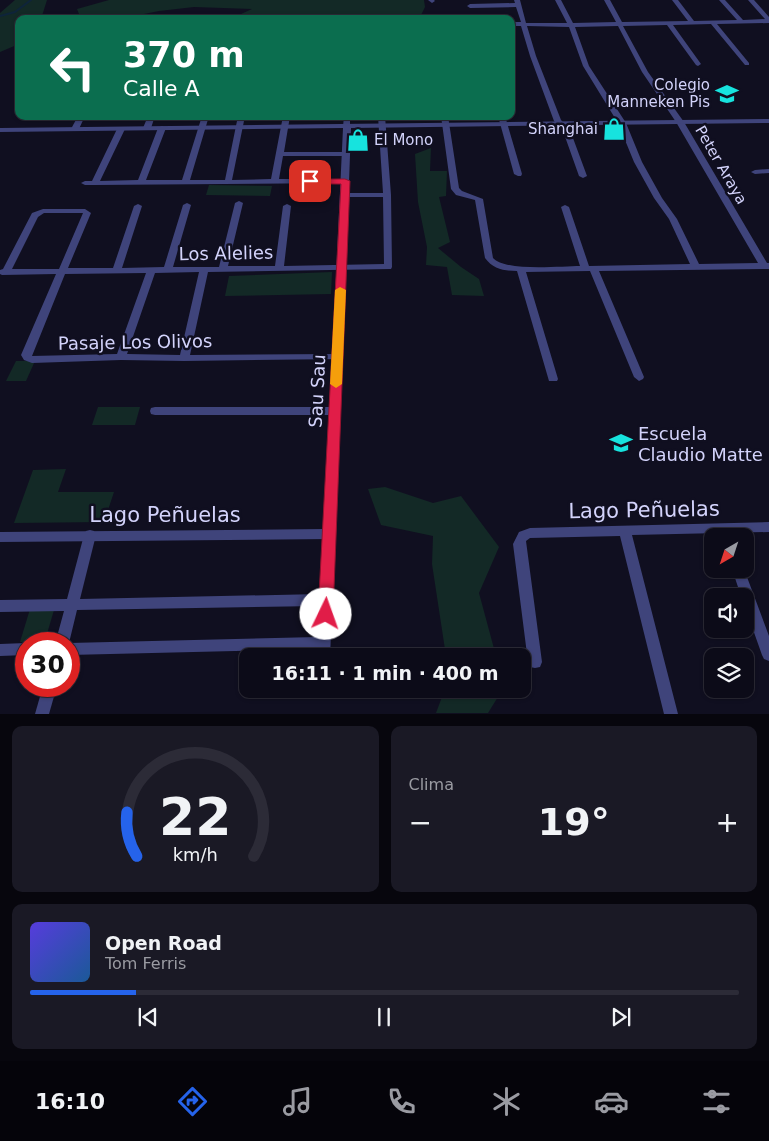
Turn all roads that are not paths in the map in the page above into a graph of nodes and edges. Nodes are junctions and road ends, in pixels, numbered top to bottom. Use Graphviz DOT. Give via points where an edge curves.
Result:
graph roads {
  1 [pos="558,0"];
  2 [pos="607,0"];
  3 [pos="675,0"];
  4 [pos="722,0"];
  5 [pos="751,0"];
  6 [pos="518,2"];
  7 [pos="470,6"];
  8 [pos="757,8"];
  9 [pos="769,8"];
  10 [pos="712,21"];
  11 [pos="741,21"];
  12 [pos="767,21"];
  13 [pos="668,22"];
  14 [pos="692,22"];
  15 [pos="620,23"];
  16 [pos="515,24"];
  17 [pos="524,24"];
  18 [pos="570,25"];
  19 [pos="769,26"];
  20 [pos="698,64"];
  21 [pos="746,64"];
  22 [pos="80,120"];
  23 [pos="150,120"];
  24 [pos="205,120"];
  25 [pos="241,120"];
  26 [pos="286,120"];
  27 [pos="347,120"];
  28 [pos="382,120"];
  29 [pos="445,120"];
  30 [pos="502,120"];
  31 [pos="680,122"];
  32 [pos="769,122"];
  33 [pos="622,123"];
  34 [pos="560,124"];
  35 [pos="504,125"];
  36 [pos="382,126"];
  37 [pos="446,126"];
  38 [pos="285,127"];
  39 [pos="348,127"];
  40 [pos="147,128"];
  41 [pos="162,128"];
  42 [pos="203,128"];
  43 [pos="240,128"];
  44 [pos="75,129"];
  45 [pos="121,129"];
  46 [pos="0,130"];
  47 [pos="279,154"];
  48 [pos="346,154"];
  49 [pos="769,171"];
  50 [pos="755,172"];
  51 [pos="518,174"];
  52 [pos="583,176"];
  53 [pos="345,181"];
  54 [pos="141,182"];
  55 [pos="185,182"];
  56 [pos="228,182"];
  57 [pos="275,182"];
  58 [pos="95,183"];
  59 [pos="85,184"];
  60 [pos="345,195"];
  61 [pos="387,195"];
  62 [pos="239,203"];
  63 [pos="187,205"];
  64 [pos="138,206"];
  65 [pos="287,206"];
  66 [pos="565,207"];
  67 [pos="767,266"];
  68 [pos="341,267"];
  69 [pos="279,268"];
  70 [pos="696,268"];
  71 [pos="204,269"];
  72 [pos="223,269"];
  73 [pos="521,269"];
  74 [pos="590,269"];
  75 [pos="117,270"];
  76 [pos="151,270"];
  77 [pos="168,270"];
  78 [pos="63,271"];
  79 [pos="3,272"];
  80 [pos="338,356"];
  81 [pos="121,357"];
  82 [pos="184,358"];
  83 [pos="639,377"];
  84 [pos="553,379"];
  85 [pos="154,411"];
  86 [pos="335,411"];
  87 [pos="769,527"];
  88 [pos="754,529"];
  89 [pos="625,530"];
  90 [pos="704,532"];
  91 [pos="330,534"];
  92 [pos="90,535"];
  93 [pos="0,536"];
  94 [pos="741,578"];
  95 [pos="326,600"];
  96 [pos="71,605"];
  97 [pos="0,606"];
  98 [pos="65,632"];
  99 [pos="323,648"];
  100 [pos="15,649"];
  101 [pos="80,649"];
  102 [pos="0,650"];
  103 [pos="239,650"];
  104 [pos="769,655"];
  105 [pos="535,662"];
  106 [pos="47,697"];
  107 [pos="42,714"];
  108 [pos="671,714"];
  1 -- 18 [label="street"];
  2 -- 15 [label="street, Peter Araya"];
  3 -- 14 [label="street"];
  4 -- 11 [label="street"];
  5 -- 8 [label="street"];
  6 -- 7 [label="street"];
  6 -- 17 [label="street"];
  8 -- 9 [label="street"];
  8 -- 12 [label="street"];
  10 -- 11 [label="street"];
  10 -- 14 [label="street"];
  10 -- 21 [label="street"];
  11 -- 12 [label="street"];
  12 -- 19 [label="street"];
  13 -- 14 [label="street"];
  13 -- 15 [label="street"];
  13 -- 20 [label="street"];
  15 -- 18 [label="street"];
  15 -- 31 [label="street, Peter Araya" via="645,72"];
  16 -- 17 [label="street"];
  17 -- 18 [label="street"];
  17 -- 34 [label="street" via="532,56"];
  18 -- 33 [label="street" via="586,66"];
  22 -- 44 [label="street"];
  23 -- 40 [label="street"];
  24 -- 42 [label="street"];
  25 -- 43 [label="street"];
  26 -- 38 [label="street"];
  27 -- 39 [label="street, Sau Sau"];
  28 -- 36 [label="street"];
  29 -- 37 [label="street"];
  30 -- 35 [label="street"];
  31 -- 32 [label="street"];
  31 -- 33 [label="street"];
  31 -- 67 [label="street, Peter Araya"];
  33 -- 34 [label="street"];
  33 -- 70 [label="street" via="638,162 673,218"];
  34 -- 35 [label="street"];
  34 -- 52 [label="street" via="566,130"];
  35 -- 37 [label="street"];
  35 -- 51 [label="street"];
  36 -- 37 [label="street"];
  36 -- 39 [label="street"];
  36 -- 61 [label="street"];
  37 -- 73 [label="street" via="455,189 481,203 489,258 500,267"];
  38 -- 39 [label="street"];
  38 -- 43 [label="street"];
  38 -- 47 [label="street"];
  39 -- 48 [label="street, Sau Sau"];
  40 -- 41 [label="street"];
  40 -- 45 [label="street"];
  41 -- 42 [label="street"];
  41 -- 54 [label="street"];
  42 -- 43 [label="street"];
  42 -- 55 [label="street"];
  43 -- 56 [label="street"];
  44 -- 45 [label="street"];
  44 -- 46 [label="street"];
  45 -- 58 [label="street"];
  47 -- 48 [label="street"];
  47 -- 57 [label="street"];
  48 -- 53 [label="street, Sau Sau"];
  49 -- 50 [label="street"];
  53 -- 57 [label="street"];
  53 -- 60 [label="street, Sau Sau"];
  54 -- 55 [label="street"];
  54 -- 58 [label="street"];
  55 -- 56 [label="street"];
  56 -- 57 [label="street"];
  58 -- 59 [label="street"];
  60 -- 61 [label="street"];
  60 -- 68 [label="street, Sau Sau"];
  61 -- 68 [label="street, Los Alelies" via="388,267"];
  62 -- 72 [label="street"];
  63 -- 77 [label="street"];
  64 -- 75 [label="street"];
  65 -- 69 [label="street"];
  66 -- 74 [label="street"];
  67 -- 70 [label="street"];
  68 -- 69 [label="street, Los Alelies"];
  68 -- 80 [label="street, Sau Sau"];
  69 -- 72 [label="street, Los Alelies"];
  70 -- 74 [label="street"];
  71 -- 72 [label="street, Los Alelies"];
  71 -- 77 [label="street, Los Alelies"];
  71 -- 82 [label="street"];
  73 -- 74 [label="street"];
  73 -- 84 [label="street"];
  74 -- 83 [label="street"];
  75 -- 76 [label="street, Los Alelies"];
  75 -- 78 [label="street, Los Alelies"];
  76 -- 77 [label="street, Los Alelies"];
  76 -- 81 [label="street"];
  78 -- 79 [label="street, Los Alelies"];
  78 -- 79 [label="street, Los Alelies" via="87,213 85,211 43,211 34,215"];
  78 -- 81 [label="street, Pasaje Los Olivos" via="26,355 28,358"];
  80 -- 82 [label="street, Pasaje Los Olivos"];
  80 -- 86 [label="street, Sau Sau"];
  81 -- 82 [label="street, Pasaje Los Olivos"];
  85 -- 86 [label="street"];
  86 -- 91 [label="street, Sau Sau"];
  87 -- 88 [label="street, Lago Peñuelas"];
  89 -- 90 [label="street, Lago Peñuelas"];
  89 -- 105 [label="street, Lago Peñuelas" via="530,532 522,537 519,544"];
  89 -- 108 [label="street"];
  91 -- 92 [label="street, Lago Peñuelas"];
  91 -- 95 [label="street, Sau Sau"];
  92 -- 93 [label="street, Lago Peñuelas"];
  92 -- 96 [label="street"];
  94 -- 104 [label="street"];
  95 -- 96 [label="street"];
  95 -- 99 [label="street, Sau Sau"];
  96 -- 97 [label="street"];
  96 -- 98 [label="street"];
  100 -- 102 [label="street"];
  101 -- 103 [label="street"];
  106 -- 107 [label="street"];
}
